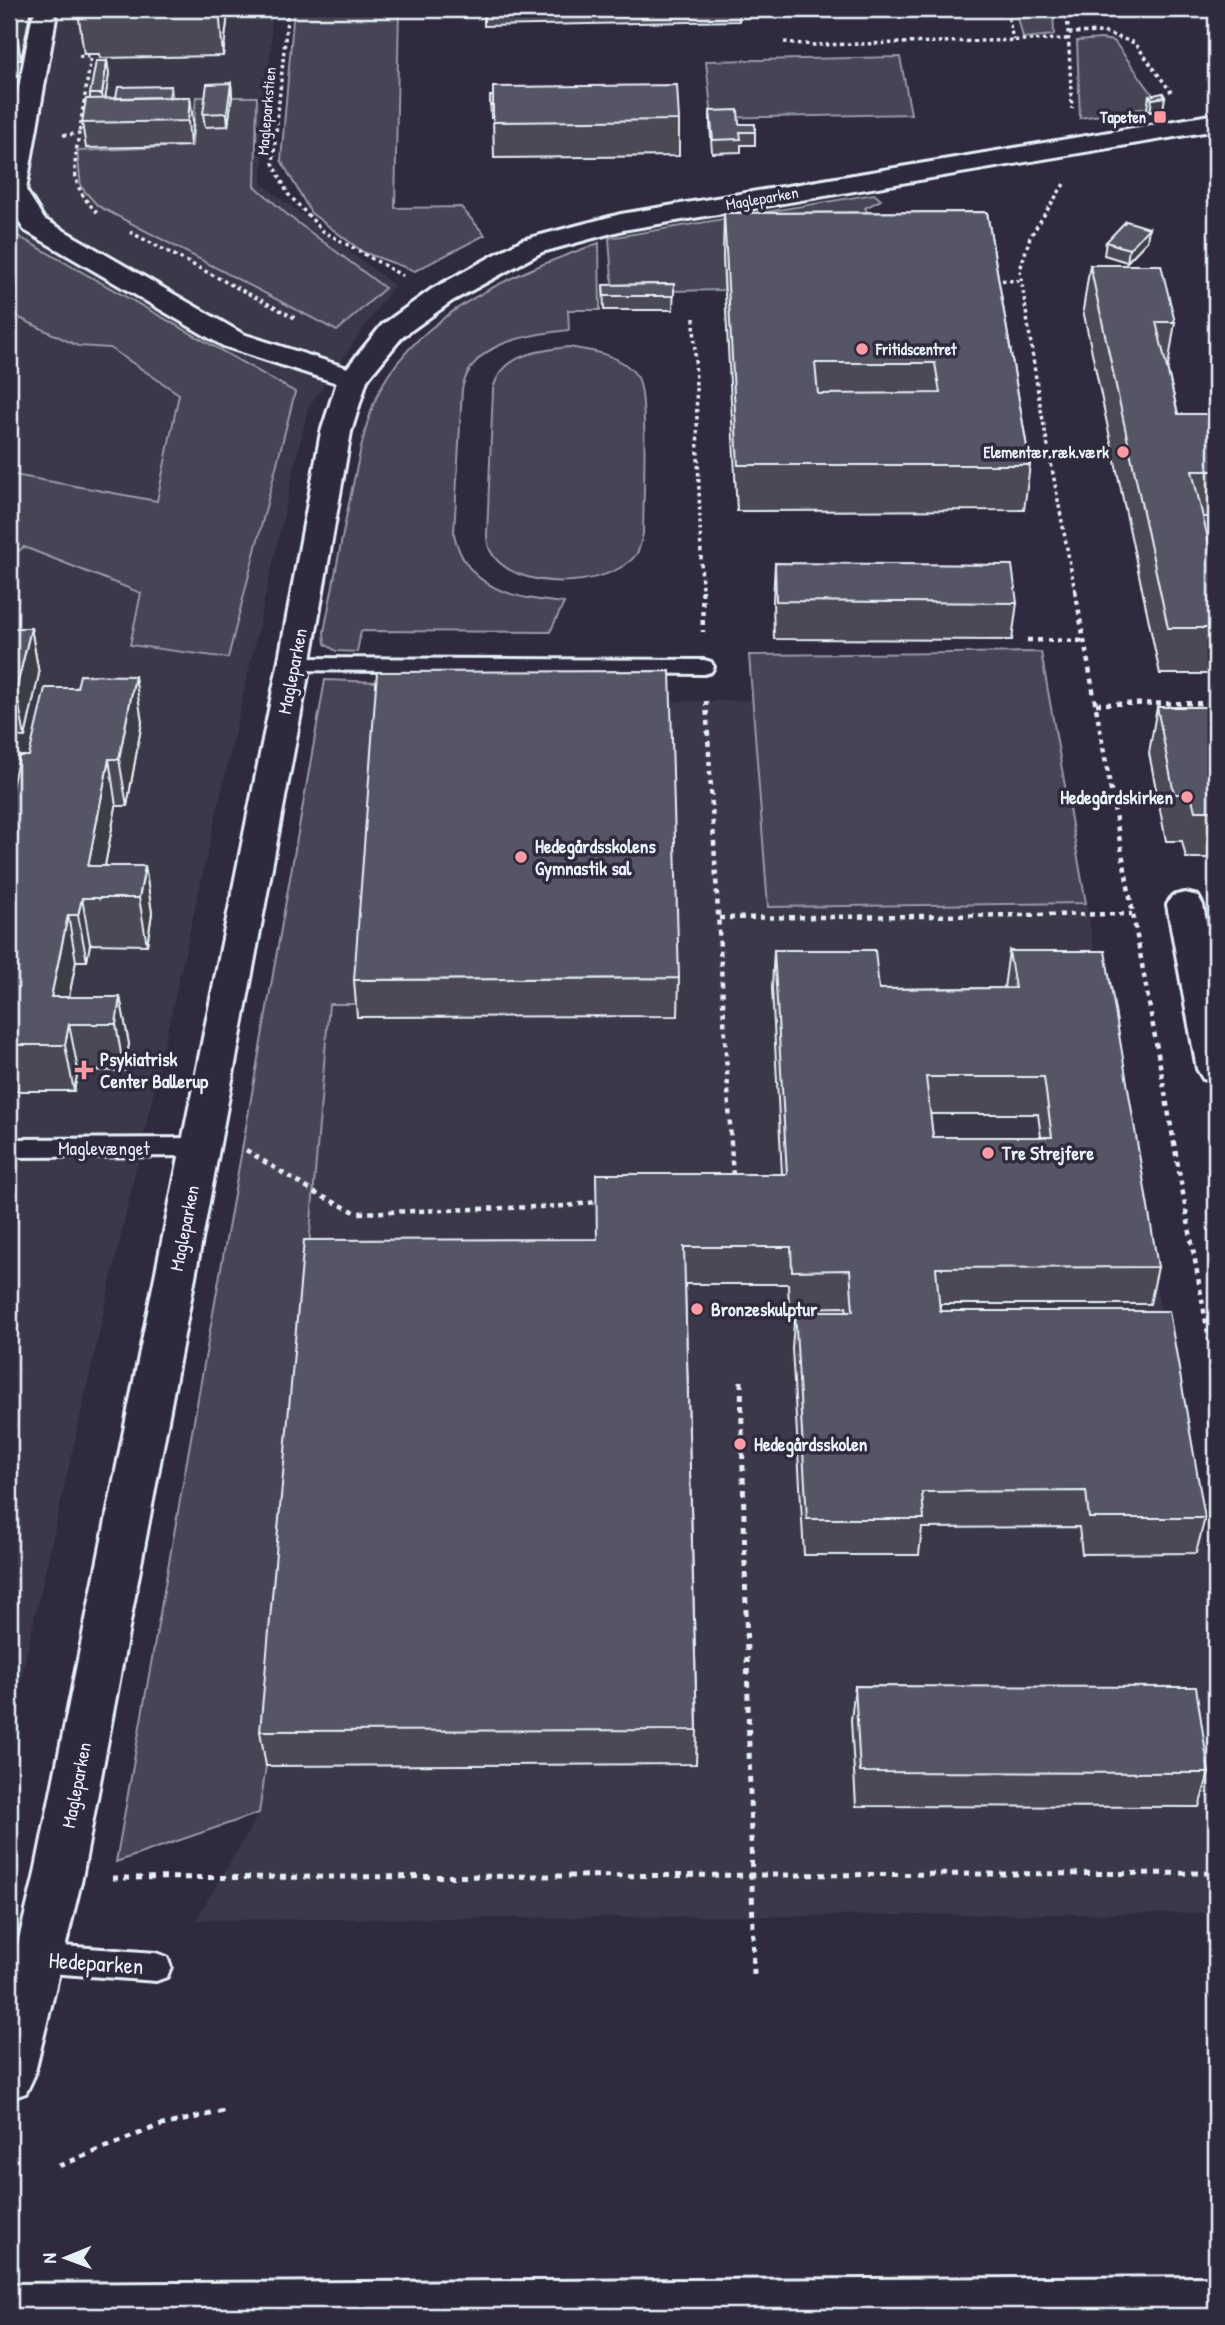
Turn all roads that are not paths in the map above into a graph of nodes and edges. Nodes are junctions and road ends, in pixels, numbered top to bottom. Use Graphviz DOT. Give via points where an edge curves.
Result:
graph roads {
  1 [pos="44,18"];
  2 [pos="1206,124"];
  3 [pos="353,379"];
  4 [pos="294,665"];
  5 [pos="704,667"];
  6 [pos="1185,905"];
  7 [pos="1216,1069"];
  8 [pos="200,1147"];
  9 [pos="9,1148"];
  10 [pos="36,1958"];
  11 [pos="156,1967"];
  12 [pos="9,2076"];
  13 [pos="1216,2303"];
  14 [pos="9,2310"];
  1 -- 3 [label="street" via="13,190 34,224 233,340"];
  2 -- 3 [label="street, Magleparken" via="621,222 532,246 442,295 392,331"];
  3 -- 4 [label="street, Magleparken" via="336,432"];
  4 -- 5 [label="lane"];
  4 -- 8 [label="street, Magleparken"];
  6 -- 7 [label="street"];
  8 -- 9 [label="lane, Maglevænget"];
  8 -- 10 [label="street, Magleparken" via="58,1878"];
  10 -- 11 [label="lane, Hedeparken"];
  10 -- 12 [label="street, Magleparken"];
  13 -- 14 [label="street"];
}
